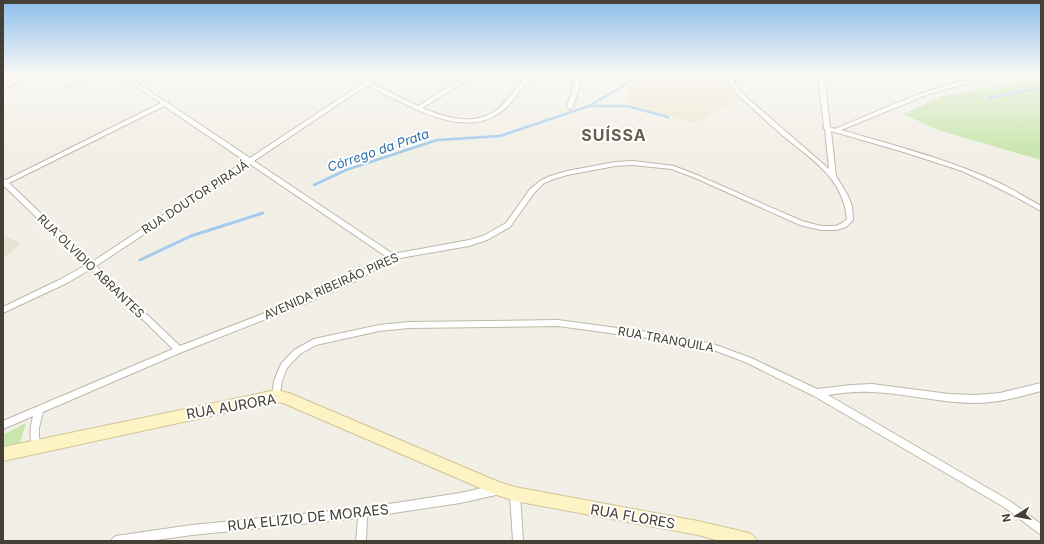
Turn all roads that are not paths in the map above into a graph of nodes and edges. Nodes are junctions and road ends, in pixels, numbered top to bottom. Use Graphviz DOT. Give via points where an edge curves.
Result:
graph roads {
  1 [pos="160,99"];
  2 [pos="343,99"];
  3 [pos="400,99"];
  4 [pos="432,99"];
  5 [pos="510,99"];
  6 [pos="572,99"];
  7 [pos="746,99"];
  8 [pos="823,99"];
  9 [pos="912,99"];
  10 [pos="166,103"];
  11 [pos="570,107"];
  12 [pos="418,108"];
  13 [pos="826,128"];
  14 [pos="835,131"];
  15 [pos="250,162"];
  16 [pos="833,176"];
  17 [pos="4,182"];
  18 [pos="1041,209"];
  19 [pos="392,257"];
  20 [pos="91,266"];
  21 [pos="3,310"];
  22 [pos="179,350"];
  23 [pos="1041,387"];
  24 [pos="817,393"];
  25 [pos="276,396"];
  26 [pos="39,410"];
  27 [pos="3,425"];
  28 [pos="37,446"];
  29 [pos="3,454"];
  30 [pos="499,489"];
  31 [pos="516,494"];
  32 [pos="363,513"];
  33 [pos="1041,530"];
  34 [pos="116,541"];
  35 [pos="361,541"];
  36 [pos="518,541"];
  37 [pos="749,541"];
  1 -- 10 [label="street"];
  2 -- 15 [label="street, RUA DOUTOR PIRAJÁ"];
  3 -- 12 [label="street"];
  4 -- 12 [label="street"];
  5 -- 12 [label="street" via="499,111 487,118 472,121 457,122 443,119"];
  6 -- 11 [label="street"];
  7 -- 16 [label="street, AVENIDA RIBEIRÃO PIRES"];
  8 -- 13 [label="street"];
  9 -- 14 [label="street"];
  10 -- 15 [label="street"];
  10 -- 17 [label="street"];
  13 -- 14 [label="street"];
  13 -- 16 [label="street"];
  14 -- 18 [label="street" via="955,166 1025,198"];
  15 -- 19 [label="street"];
  15 -- 20 [label="street, RUA DOUTOR PIRAJÁ"];
  16 -- 19 [label="street, AVENIDA RIBEIRÃO PIRES" via="850,210 850,220 844,226 836,228 821,228 800,223 672,167 615,164 567,173 542,182 532,191 508,225 485,238"];
  17 -- 20 [label="street, RUA OLVIDIO ABRANTES"];
  19 -- 22 [label="street, AVENIDA RIBEIRÃO PIRES" via="351,280"];
  20 -- 21 [label="street, RUA DOUTOR PIRAJÁ"];
  20 -- 22 [label="street, RUA OLVIDIO ABRANTES"];
  22 -- 26 [label="street, AVENIDA RIBEIRÃO PIRES"];
  23 -- 24 [label="street" via="998,398 976,399 872,388"];
  24 -- 25 [label="street, RUA TRANQUILA" via="748,360 684,340 558,323 521,323 409,325 379,328 314,342 297,352 284,366"];
  24 -- 33 [label="street, RUA TRANQUILA" via="1007,504"];
  25 -- 28 [label="street, RUA AURORA"];
  25 -- 30 [label="street, RUA AURORA" via="284,397"];
  26 -- 27 [label="street, AVENIDA RIBEIRÃO PIRES"];
  26 -- 28 [label="street" via="34,424"];
  28 -- 29 [label="street, RUA AURORA"];
  30 -- 31 [label="street, RUA AURORA"];
  30 -- 32 [label="street, RUA ELIZIO DE MORAES" via="460,498"];
  31 -- 36 [label="street"];
  31 -- 37 [label="street, RUA FLORES" via="698,528"];
  32 -- 34 [label="street, RUA ELIZIO DE MORAES" via="192,530"];
  32 -- 35 [label="street"];
}
